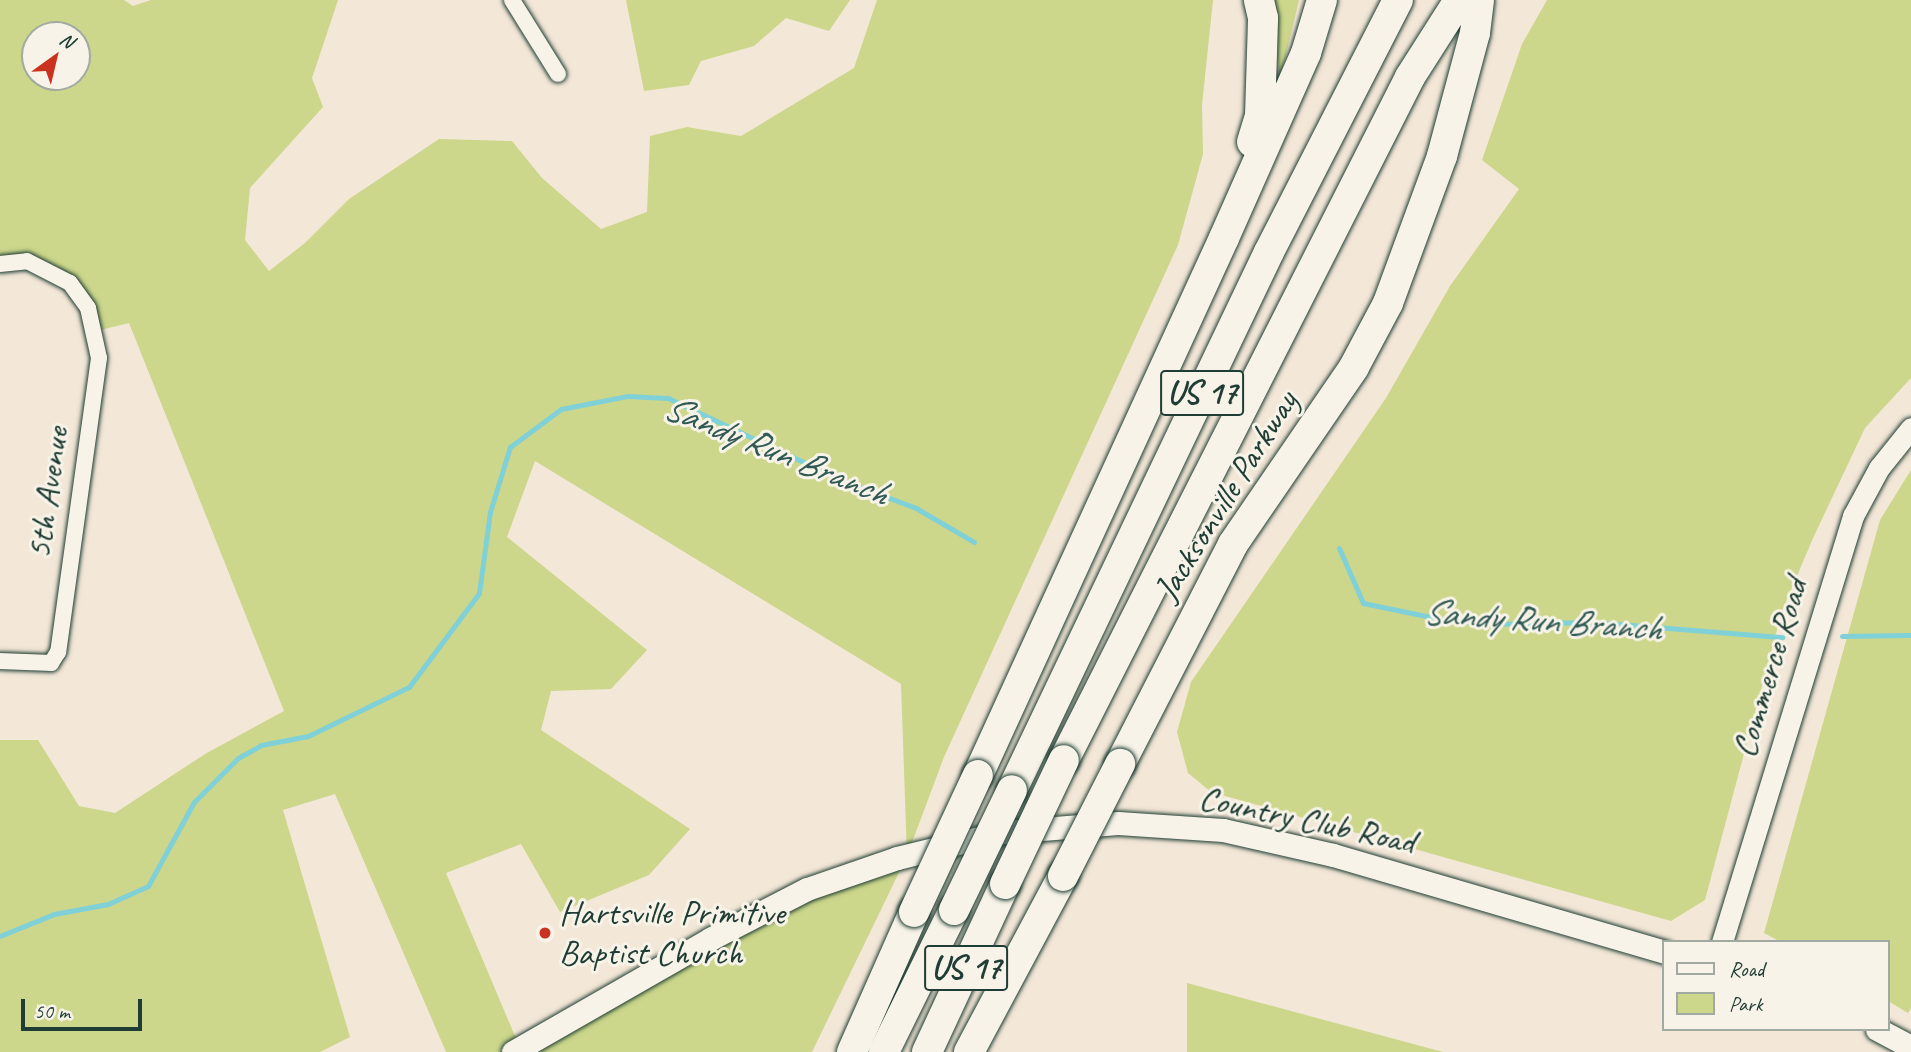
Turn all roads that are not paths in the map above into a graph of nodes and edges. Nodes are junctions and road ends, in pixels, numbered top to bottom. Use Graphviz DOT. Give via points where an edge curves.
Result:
graph roads {
  1 [pos="512,0"];
  2 [pos="1259,0"];
  3 [pos="1322,0"];
  4 [pos="1398,0"];
  5 [pos="1459,0"];
  6 [pos="1479,0"];
  7 [pos="558,74"];
  8 [pos="1224,238"];
  9 [pos="0,264"];
  10 [pos="1911,428"];
  11 [pos="0,661"];
  12 [pos="1723,940"];
  13 [pos="1662,951"];
  14 [pos="1881,1031"];
  15 [pos="1911,1047"];
  16 [pos="513,1052"];
  17 [pos="852,1052"];
  18 [pos="884,1052"];
  19 [pos="927,1052"];
  20 [pos="969,1052"];
  1 -- 7 [label="street"];
  2 -- 8 [label="highway" via="1264,18 1260,116"];
  3 -- 8 [label="highway" via="1306,53"];
  4 -- 18 [label="highway, US 17, bridge" via="1287,215"];
  5 -- 19 [label="highway, US 17, bridge" via="1410,77 1064,760"];
  6 -- 20 [label="highway, Jacksonville Parkway, bridge" via="1475,33 1441,156 1388,303 1354,367 1233,544"];
  8 -- 17 [label="highway, bridge"];
  9 -- 11 [label="street, 5th Avenue" via="27,261 70,284 96,331 99,358 58,652 51,663"];
  10 -- 12 [label="street, Commerce Road" via="1879,468 1853,516"];
  13 -- 16 [label="main road, Country Club Road" via="1334,855 1223,830 1118,822 1004,832 897,858 807,889"];
  14 -- 15 [label="main road"];
}
